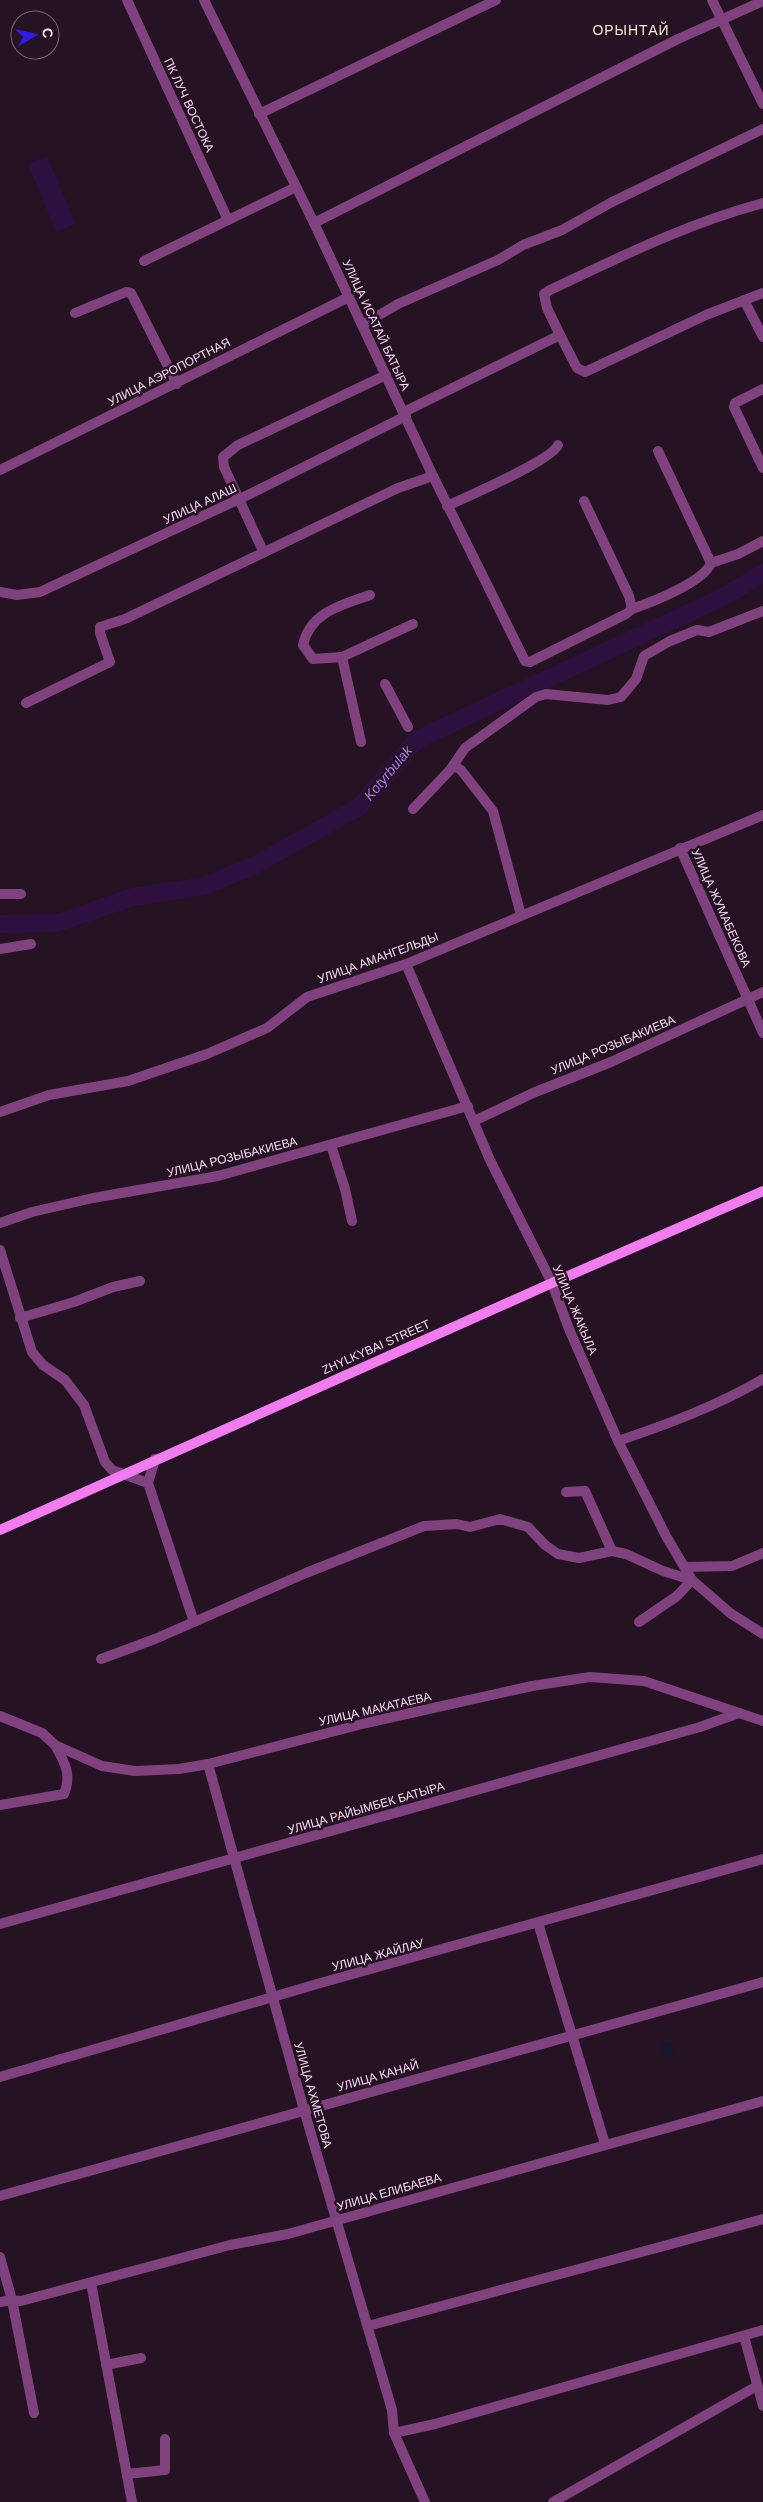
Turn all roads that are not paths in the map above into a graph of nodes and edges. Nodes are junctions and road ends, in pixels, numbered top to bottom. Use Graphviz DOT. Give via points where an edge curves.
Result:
graph roads {
  1 [pos="127,0"];
  2 [pos="204,0"];
  3 [pos="496,0"];
  4 [pos="712,0"];
  5 [pos="763,1"];
  6 [pos="721,20"];
  7 [pos="763,104"];
  8 [pos="259,114"];
  9 [pos="763,129"];
  10 [pos="296,187"];
  11 [pos="763,203"];
  12 [pos="228,220"];
  13 [pos="314,223"];
  14 [pos="144,261"];
  15 [pos="763,293"];
  16 [pos="349,297"];
  17 [pos="744,300"];
  18 [pos="75,313"];
  19 [pos="362,325"];
  20 [pos="560,335"];
  21 [pos="763,337"];
  22 [pos="386,375"];
  23 [pos="177,384"];
  24 [pos="763,388"];
  25 [pos="405,414"];
  26 [pos="558,445"];
  27 [pos="658,451"];
  28 [pos="763,468"];
  29 [pos="0,470"];
  30 [pos="433,476"];
  31 [pos="239,499"];
  32 [pos="584,501"];
  33 [pos="447,506"];
  34 [pos="763,541"];
  35 [pos="263,552"];
  36 [pos="711,562"];
  37 [pos="0,592"];
  38 [pos="370,595"];
  39 [pos="632,609"];
  40 [pos="763,611"];
  41 [pos="413,624"];
  42 [pos="342,656"];
  43 [pos="385,684"];
  44 [pos="26,703"];
  45 [pos="408,727"];
  46 [pos="361,742"];
  47 [pos="454,766"];
  48 [pos="414,809"];
  49 [pos="763,815"];
  50 [pos="680,848"];
  51 [pos="0,894"];
  52 [pos="21,894"];
  53 [pos="521,916"];
  54 [pos="31,944"];
  55 [pos="0,949"];
  56 [pos="406,964"];
  57 [pos="763,992"];
  58 [pos="749,998"];
  59 [pos="763,1033"];
  60 [pos="468,1106"];
  61 [pos="0,1112"];
  62 [pos="474,1121"];
  63 [pos="331,1145"];
  64 [pos="763,1191"];
  65 [pos="352,1221"];
  66 [pos="0,1223"];
  67 [pos="0,1250"];
  68 [pos="140,1281"];
  69 [pos="552,1283"];
  70 [pos="20,1318"];
  71 [pos="763,1379"];
  72 [pos="618,1441"];
  73 [pos="156,1459"];
  74 [pos="123,1474"];
  75 [pos="148,1483"];
  76 [pos="566,1492"];
  77 [pos="0,1530"];
  78 [pos="612,1551"];
  79 [pos="763,1553"];
  80 [pos="685,1566"];
  81 [pos="692,1580"];
  82 [pos="194,1622"];
  83 [pos="639,1622"];
  84 [pos="763,1634"];
  85 [pos="101,1659"];
  86 [pos="739,1713"];
  87 [pos="0,1716"];
  88 [pos="763,1721"];
  89 [pos="55,1746"];
  90 [pos="208,1764"];
  91 [pos="0,1805"];
  92 [pos="763,1859"];
  93 [pos="232,1860"];
  94 [pos="538,1923"];
  95 [pos="0,1924"];
  96 [pos="763,1982"];
  97 [pos="272,1999"];
  98 [pos="572,2034"];
  99 [pos="0,2077"];
  100 [pos="763,2101"];
  101 [pos="304,2110"];
  102 [pos="606,2144"];
  103 [pos="0,2196"];
  104 [pos="763,2219"];
  105 [pos="336,2220"];
  106 [pos="0,2257"];
  107 [pos="91,2283"];
  108 [pos="15,2301"];
  109 [pos="0,2302"];
  110 [pos="368,2326"];
  111 [pos="763,2330"];
  112 [pos="744,2336"];
  113 [pos="141,2358"];
  114 [pos="106,2365"];
  115 [pos="757,2386"];
  116 [pos="763,2406"];
  117 [pos="34,2412"];
  118 [pos="394,2432"];
  119 [pos="165,2439"];
  120 [pos="127,2474"];
  121 [pos="132,2502"];
  122 [pos="425,2502"];
  123 [pos="553,2502"];
  1 -- 12 [label="street, ПК ЛУЧ ВОСТОКА"];
  2 -- 8 [label="street, УЛИЦА ИСАТАЙ БАТЫРА"];
  3 -- 8 [label="street"];
  4 -- 6 [label="street"];
  5 -- 6 [label="street"];
  6 -- 7 [label="street"];
  6 -- 13 [label="street"];
  8 -- 10 [label="street, УЛИЦА ИСАТАЙ БАТЫРА"];
  9 -- 19 [label="street" via="612,202 562,230 398,304"];
  10 -- 12 [label="street"];
  10 -- 13 [label="street, УЛИЦА ИСАТАЙ БАТЫРА"];
  11 -- 20 [label="street" via="654,240 550,290 544,294 546,308"];
  12 -- 14 [label="street"];
  13 -- 16 [label="street, УЛИЦА ИСАТАЙ БАТЫРА"];
  15 -- 17 [label="street"];
  16 -- 19 [label="street, УЛИЦА ИСАТАЙ БАТЫРА"];
  16 -- 23 [label="street, УЛИЦА АЭРОПОРТНАЯ" via="256,341"];
  17 -- 20 [label="street" via="698,318 585,372 577,368"];
  17 -- 21 [label="street"];
  18 -- 23 [label="street" via="126,292 131,293"];
  19 -- 22 [label="street, УЛИЦА ИСАТАЙ БАТЫРА"];
  20 -- 25 [label="street, УЛИЦА АЛАШ"];
  22 -- 25 [label="street, УЛИЦА ИСАТАЙ БАТЫРА"];
  22 -- 31 [label="street" via="230,450 223,457 224,467"];
  23 -- 29 [label="street, УЛИЦА АЭРОПОРТНАЯ"];
  24 -- 28 [label="street" via="735,403 734,407"];
  25 -- 30 [label="street, УЛИЦА ИСАТАЙ БАТЫРА"];
  25 -- 31 [label="street, УЛИЦА АЛАШ"];
  26 -- 33 [label="street" via="555,451 524,469"];
  27 -- 36 [label="street"];
  30 -- 33 [label="street, УЛИЦА ИСАТАЙ БАТЫРА"];
  30 -- 35 [label="street" via="398,488"];
  31 -- 35 [label="street"];
  31 -- 37 [label="street, УЛИЦА АЛАШ" via="40,592 17,596"];
  32 -- 39 [label="street" via="629,596"];
  33 -- 39 [label="street, УЛИЦА ИСАТАЙ БАТЫРА" via="525,661 530,662 569,644"];
  34 -- 36 [label="street" via="738,554"];
  35 -- 44 [label="street" via="125,619 100,627 110,662"];
  36 -- 39 [label="street" via="708,570 686,584"];
  38 -- 42 [label="street" via="320,616 306,631 303,645 313,659"];
  40 -- 47 [label="street" via="709,632 697,630 644,656 636,679 621,697 608,700 546,694 536,697 465,748"];
  41 -- 42 [label="street"];
  42 -- 46 [label="street"];
  43 -- 45 [label="street"];
  47 -- 48 [label="street"];
  47 -- 53 [label="street" via="461,770 493,811"];
  49 -- 50 [label="street, УЛИЦА АМАНГЕЛЬДЫ"];
  50 -- 53 [label="street, УЛИЦА АМАНГЕЛЬДЫ"];
  50 -- 58 [label="street, УЛИЦА ЖУМАБЕКОВА"];
  51 -- 52 [label="street"];
  53 -- 56 [label="street, УЛИЦА АМАНГЕЛЬДЫ"];
  54 -- 55 [label="street"];
  56 -- 60 [label="street, УЛИЦА ЖАКЫЛА"];
  56 -- 61 [label="street, УЛИЦА АМАНГЕЛЬДЫ" via="307,997 267,1028 207,1054 128,1081 49,1096"];
  57 -- 58 [label="street, УЛИЦА РОЗЫБАКИЕВА"];
  58 -- 59 [label="street, УЛИЦА ЖУМАБЕКОВА"];
  58 -- 62 [label="street, УЛИЦА РОЗЫБАКИЕВА"];
  60 -- 62 [label="street, УЛИЦА ЖАКЫЛА"];
  60 -- 63 [label="street, УЛИЦА РОЗЫБАКИЕВА"];
  62 -- 69 [label="street, УЛИЦА ЖАКЫЛА" via="490,1160"];
  63 -- 65 [label="street"];
  63 -- 66 [label="street, УЛИЦА РОЗЫБАКИЕВА" via="218,1176 93,1198"];
  64 -- 69 [label="street, ZHYLKYBAI STREET"];
  67 -- 70 [label="street"];
  68 -- 70 [label="street"];
  69 -- 72 [label="street, УЛИЦА ЖАКЫЛА"];
  69 -- 73 [label="street, ZHYLKYBAI STREET"];
  70 -- 74 [label="street" via="32,1352 43,1365 65,1380 84,1405 105,1462 112,1470"];
  71 -- 72 [label="street" via="740,1393 682,1418"];
  72 -- 80 [label="street, УЛИЦА ЖАКЫЛА" via="666,1536"];
  73 -- 74 [label="street, ZHYLKYBAI STREET"];
  73 -- 75 [label="street"];
  74 -- 75 [label="street"];
  74 -- 77 [label="street, ZHYLKYBAI STREET"];
  75 -- 82 [label="street"];
  76 -- 78 [label="street" via="585,1491"];
  78 -- 81 [label="street"];
  78 -- 82 [label="street" via="579,1558 558,1554 528,1527 500,1519 470,1527 457,1524 424,1526"];
  79 -- 80 [label="street" via="732,1566"];
  80 -- 81 [label="street, УЛИЦА ЖАКЫЛА"];
  81 -- 83 [label="street" via="677,1596"];
  81 -- 84 [label="street, УЛИЦА ЖАКЫЛА" via="730,1613"];
  82 -- 85 [label="street"];
  86 -- 88 [label="street, УЛИЦА МАКАТАЕВА"];
  86 -- 90 [label="street, УЛИЦА МАКАТАЕВА" via="644,1681 590,1677 532,1686 366,1723"];
  86 -- 93 [label="street, УЛИЦА РАЙЫМБЕК БАТЫРА" via="700,1728"];
  87 -- 89 [label="street, УЛИЦА МАКАТАЕВА" via="42,1733"];
  89 -- 90 [label="street, УЛИЦА МАКАТАЕВА" via="102,1766 135,1771"];
  89 -- 91 [label="street" via="65,1763 69,1783 64,1794"];
  90 -- 93 [label="street, УЛИЦА АХМЕТОВА"];
  92 -- 94 [label="street, УЛИЦА ЖАЙЛАУ"];
  93 -- 95 [label="street, УЛИЦА РАЙЫМБЕК БАТЫРА"];
  93 -- 97 [label="street, УЛИЦА АХМЕТОВА"];
  94 -- 97 [label="street, УЛИЦА ЖАЙЛАУ"];
  94 -- 98 [label="street"];
  96 -- 98 [label="street, УЛИЦА КАНАЙ"];
  97 -- 99 [label="street, УЛИЦА ЖАЙЛАУ"];
  97 -- 101 [label="street, УЛИЦА АХМЕТОВА"];
  98 -- 101 [label="street, УЛИЦА КАНАЙ"];
  98 -- 102 [label="street"];
  100 -- 102 [label="street, УЛИЦА ЕЛИБАЕВА"];
  101 -- 103 [label="street, УЛИЦА КАНАЙ"];
  101 -- 105 [label="street, УЛИЦА АХМЕТОВА"];
  102 -- 105 [label="street, УЛИЦА ЕЛИБАЕВА"];
  104 -- 110 [label="street"];
  105 -- 107 [label="street, УЛИЦА ЕЛИБАЕВА"];
  105 -- 110 [label="street, УЛИЦА АХМЕТОВА"];
  106 -- 108 [label="street"];
  107 -- 108 [label="street, УЛИЦА ЕЛИБАЕВА"];
  107 -- 114 [label="street"];
  108 -- 109 [label="street, УЛИЦА ЕЛИБАЕВА"];
  108 -- 117 [label="street"];
  110 -- 118 [label="street, УЛИЦА АХМЕТОВА" via="392,2410"];
  111 -- 112 [label="street"];
  112 -- 115 [label="street"];
  112 -- 118 [label="street" via="435,2424"];
  113 -- 114 [label="street"];
  114 -- 120 [label="street"];
  115 -- 116 [label="street"];
  115 -- 123 [label="street"];
  118 -- 122 [label="street, УЛИЦА АХМЕТОВА"];
  119 -- 120 [label="street" via="165,2470"];
  120 -- 121 [label="street"];
}
